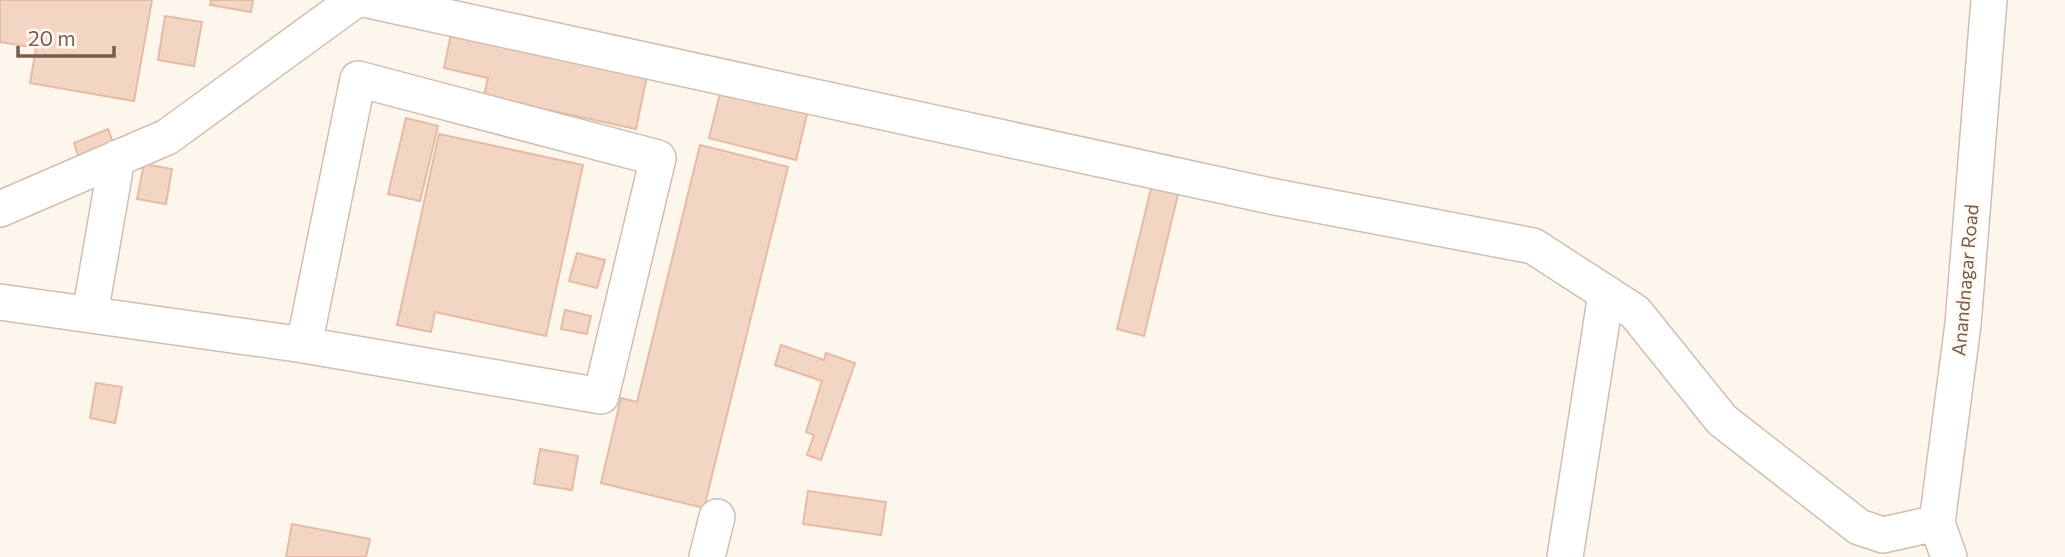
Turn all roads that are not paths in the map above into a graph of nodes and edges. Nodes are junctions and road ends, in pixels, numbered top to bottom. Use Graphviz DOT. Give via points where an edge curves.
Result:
graph roads {
  1 [pos="355,0"];
  2 [pos="368,0"];
  3 [pos="1990,0"];
  4 [pos="117,158"];
  5 [pos="0,209"];
  6 [pos="1606,294"];
  7 [pos="0,302"];
  8 [pos="90,314"];
  9 [pos="304,345"];
  10 [pos="717,517"];
  11 [pos="1937,523"];
  12 [pos="707,557"];
  13 [pos="1565,557"];
  14 [pos="1950,557"];
  1 -- 4 [label="street" via="167,136"];
  2 -- 6 [label="street" via="1270,196 1533,246"];
  3 -- 11 [label="street, Anandnagar Road" via="1963,324"];
  4 -- 5 [label="street"];
  4 -- 8 [label="street"];
  6 -- 11 [label="street" via="1634,312 1722,420 1859,527 1883,535"];
  6 -- 13 [label="street"];
  7 -- 8 [label="street"];
  8 -- 9 [label="street"];
  9 -- 9 [label="street" via="601,396 658,158 358,79"];
  10 -- 12 [label="street"];
  11 -- 14 [label="street, Anandnagar Road"];
}
